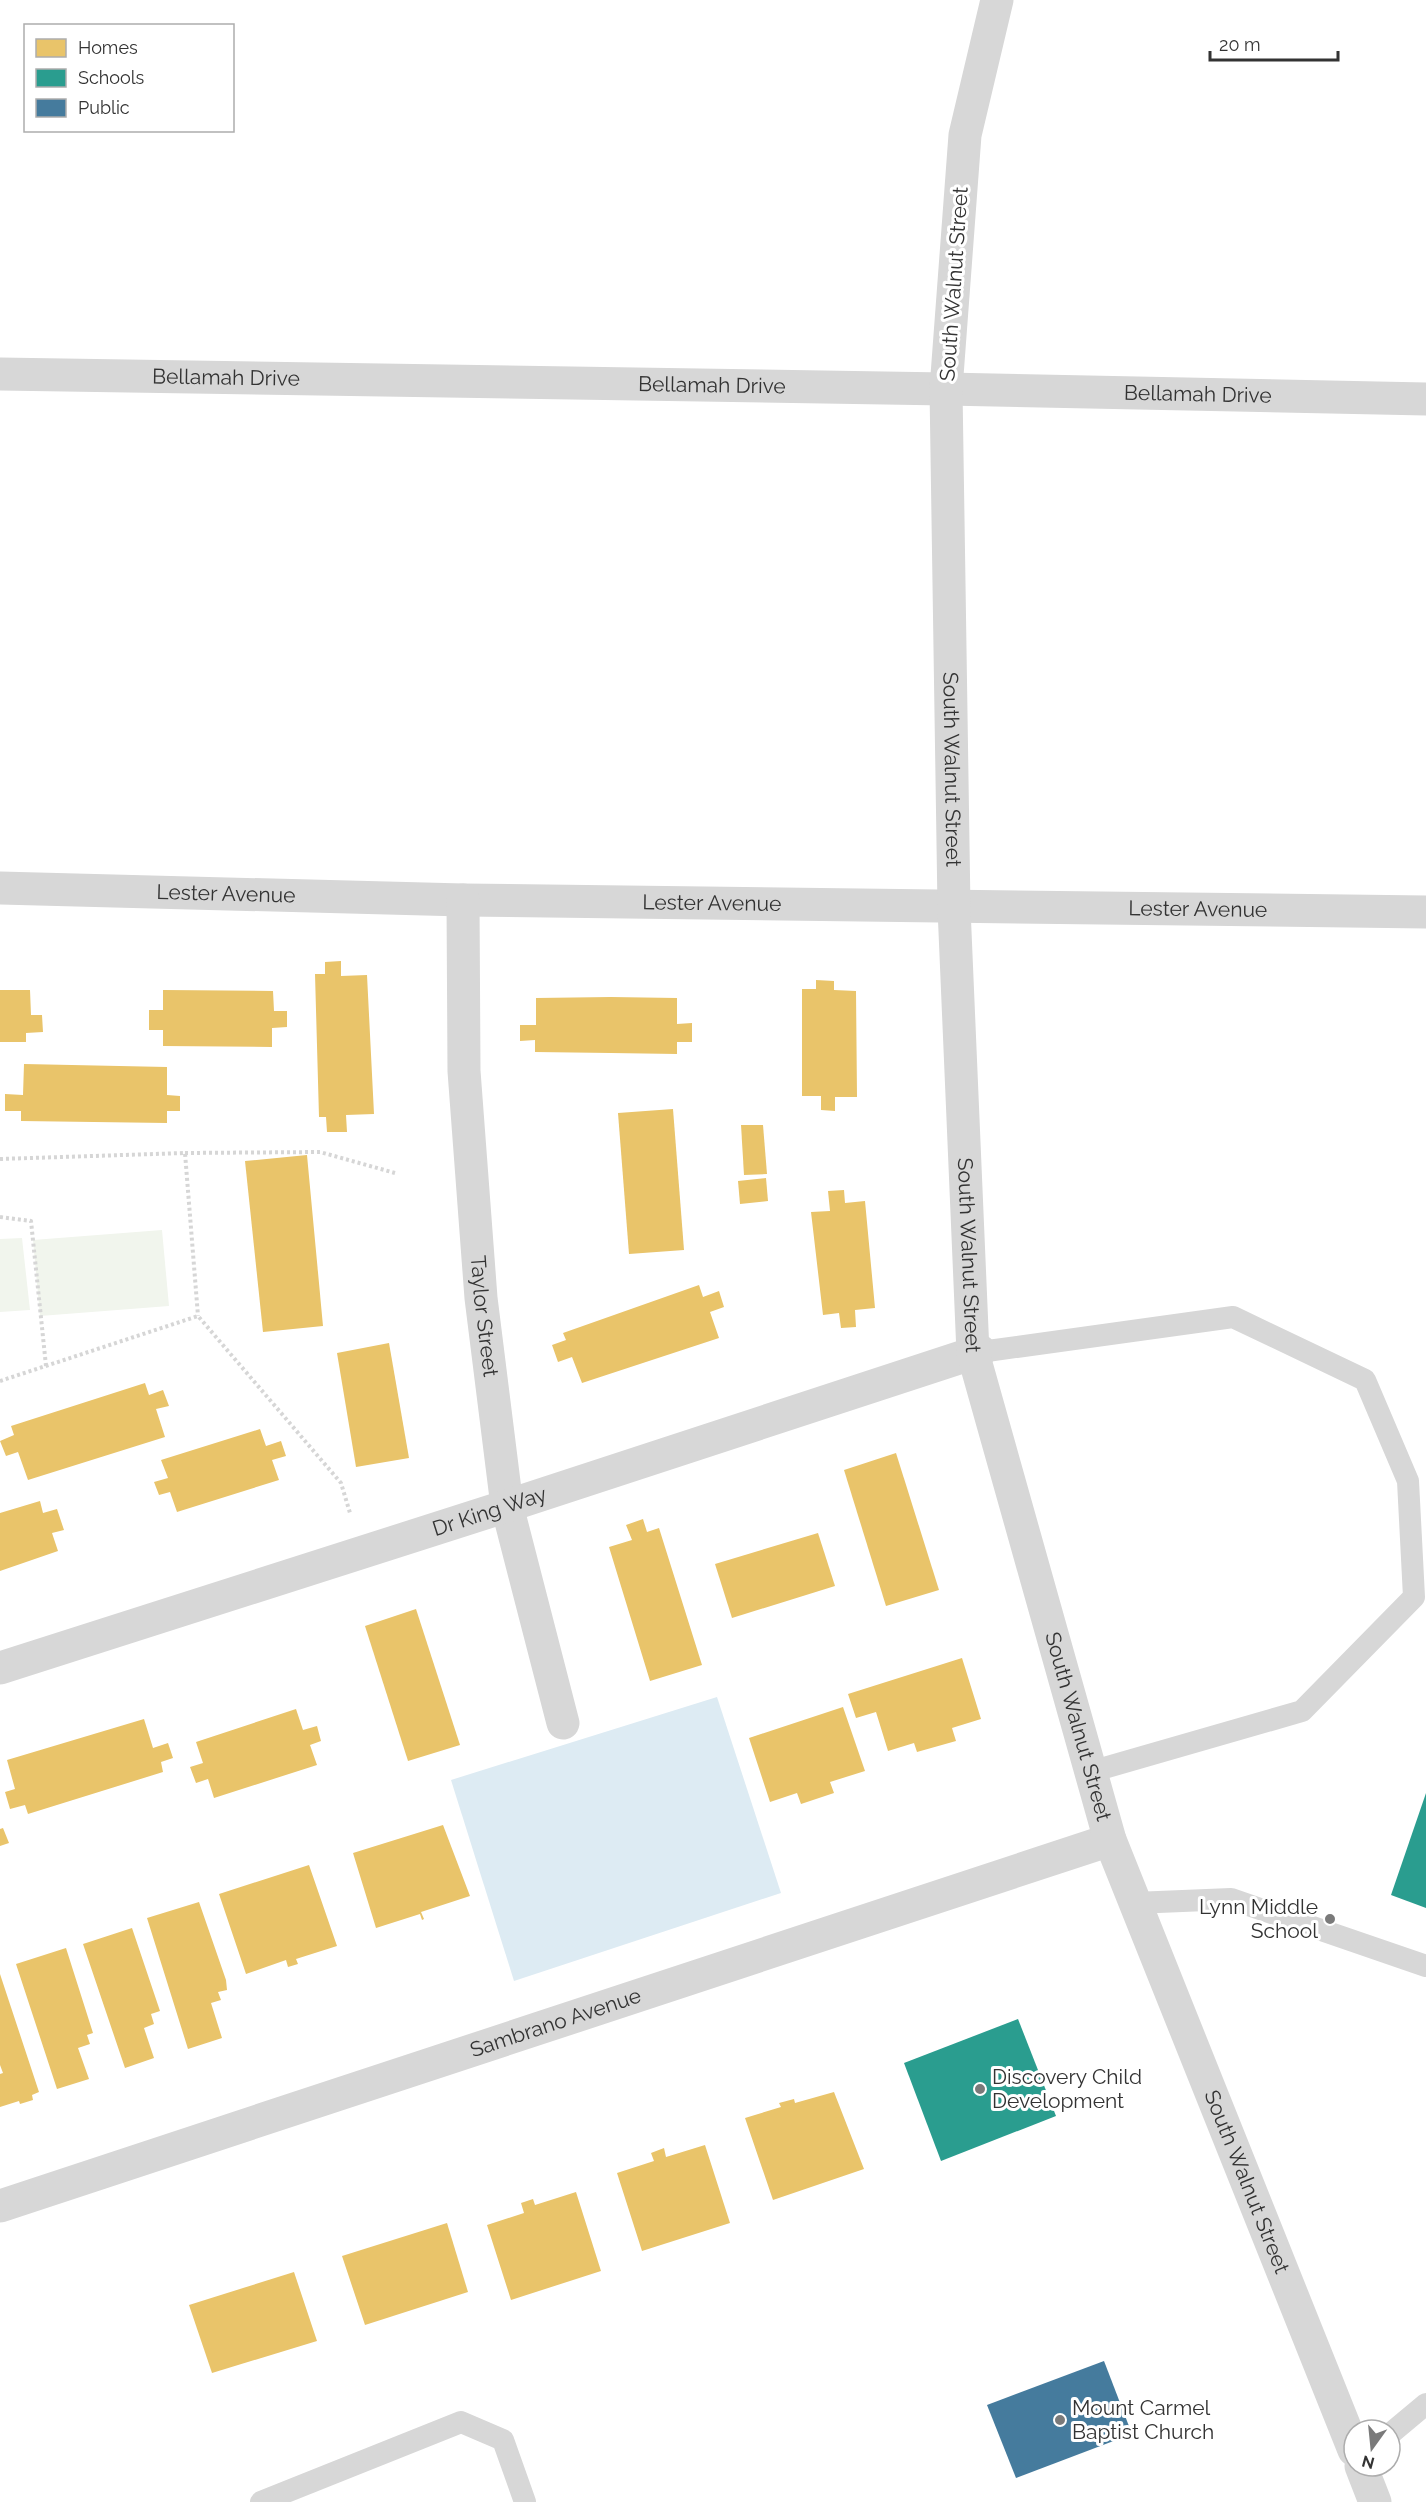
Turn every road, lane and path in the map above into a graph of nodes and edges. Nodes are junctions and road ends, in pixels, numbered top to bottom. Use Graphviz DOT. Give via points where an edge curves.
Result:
graph roads {
  1 [pos="997,0"];
  2 [pos="0,374"];
  3 [pos="946,389"];
  4 [pos="1426,399"];
  5 [pos="0,888"];
  6 [pos="463,900"];
  7 [pos="954,908"];
  8 [pos="1426,912"];
  9 [pos="185,1153"];
  10 [pos="0,1159"];
  11 [pos="395,1173"];
  12 [pos="0,1216"];
  13 [pos="198,1316"];
  14 [pos="977,1352"];
  15 [pos="46,1366"];
  16 [pos="0,1381"];
  17 [pos="507,1506"];
  18 [pos="350,1513"];
  19 [pos="0,1668"];
  20 [pos="563,1723"];
  21 [pos="1090,1772"];
  22 [pos="1110,1840"];
  23 [pos="1134,1903"];
  24 [pos="1426,1966"];
  25 [pos="0,2206"];
  26 [pos="1426,2404"];
  27 [pos="1342,2420"];
  28 [pos="1402,2424"];
  29 [pos="1365,2478"];
  30 [pos="261,2502"];
  31 [pos="525,2502"];
  32 [pos="1375,2502"];
  1 -- 3 [label="street, South Walnut Street" via="964,135"];
  2 -- 3 [label="street, Bellamah Drive"];
  3 -- 4 [label="street, Bellamah Drive"];
  3 -- 7 [label="street, South Walnut Street"];
  5 -- 6 [label="street, Lester Avenue"];
  6 -- 7 [label="street, Lester Avenue"];
  6 -- 17 [label="street, Taylor Street" via="464,1071 481,1298"];
  7 -- 8 [label="street, Lester Avenue"];
  7 -- 14 [label="street, South Walnut Street"];
  9 -- 10 [label="path"];
  9 -- 11 [label="path" via="320,1152"];
  9 -- 13 [label="path"];
  12 -- 15 [label="path" via="31,1221"];
  13 -- 15 [label="path"];
  13 -- 18 [label="path" via="341,1483"];
  14 -- 17 [label="street, Dr King Way"];
  14 -- 21 [label="street, South Walnut Street"];
  14 -- 21 [label="lane" via="1233,1317 1365,1380 1408,1481 1414,1598 1302,1712"];
  15 -- 16 [label="path"];
  17 -- 19 [label="street, Dr King Way"];
  17 -- 20 [label="street, Taylor Street"];
  21 -- 22 [label="street, South Walnut Street"];
  22 -- 23 [label="street, South Walnut Street"];
  22 -- 25 [label="street, Sambrano Avenue"];
  23 -- 24 [label="lane" via="1231,1899"];
  23 -- 27 [label="street, South Walnut Street"];
  26 -- 28 [label="lane"];
  29 -- 32 [label="street"];
  30 -- 31 [label="lane" via="461,2422 503,2440"];
}
